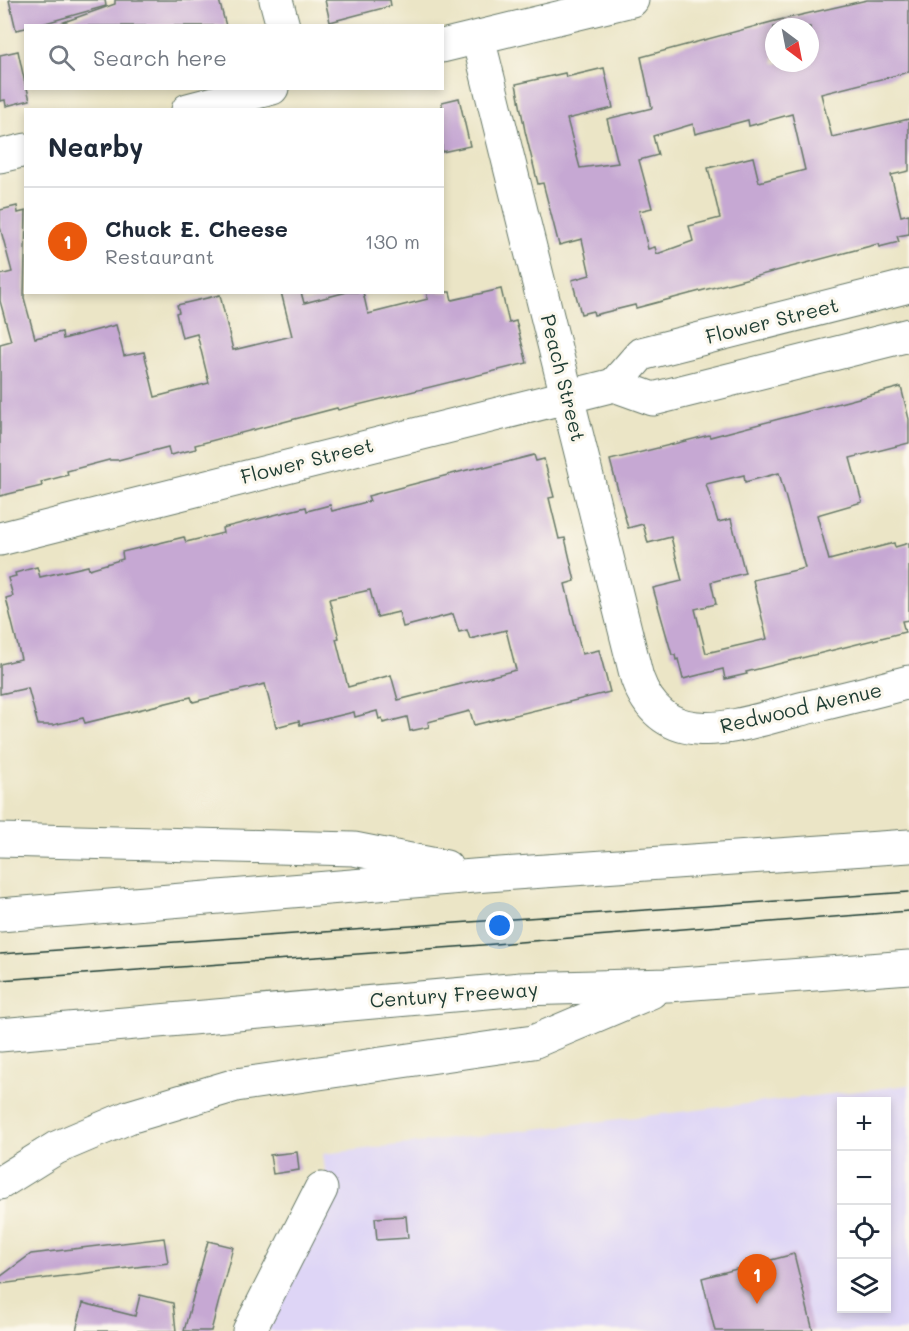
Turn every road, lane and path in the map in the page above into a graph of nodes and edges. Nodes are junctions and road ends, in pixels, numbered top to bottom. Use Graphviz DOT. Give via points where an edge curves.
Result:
graph roads {
  1 [pos="276,0"];
  2 [pos="632,0"];
  3 [pos="546,10"];
  4 [pos="282,24"];
  5 [pos="478,38"];
  6 [pos="444,46"];
  7 [pos="264,90"];
  8 [pos="196,108"];
  9 [pos="24,150"];
  10 [pos="0,156"];
  11 [pos="909,286"];
  12 [pos="909,335"];
  13 [pos="614,386"];
  14 [pos="567,396"];
  15 [pos="0,538"];
  16 [pos="909,682"];
  17 [pos="659,713"];
  18 [pos="0,840"];
  19 [pos="909,846"];
  20 [pos="486,875"];
  21 [pos="0,915"];
  22 [pos="909,967"];
  23 [pos="668,985"];
  24 [pos="0,1035"];
  25 [pos="0,1183"];
  26 [pos="321,1190"];
  27 [pos="249,1331"];
  1 -- 4 [label="main road"];
  2 -- 3 [label="main road"];
  3 -- 5 [label="main road"];
  5 -- 6 [label="main road"];
  5 -- 14 [label="main road, Peach Street"];
  7 -- 8 [label="main road"];
  9 -- 10 [label="main road"];
  11 -- 13 [label="main road, Flower Street" via="641,354"];
  12 -- 13 [label="main road" via="653,399"];
  13 -- 14 [label="main road, Flower Street"];
  14 -- 15 [label="main road, Flower Street"];
  14 -- 17 [label="main road, Peach Street" via="637,678 646,698"];
  16 -- 17 [label="main road, Redwood Avenue" via="721,729 688,727"];
  18 -- 20 [label="main road" via="354,849"];
  19 -- 20 [label="main road"];
  20 -- 21 [label="main road"];
  22 -- 23 [label="main road, Century Freeway"];
  23 -- 24 [label="main road, Century Freeway" via="522,989"];
  23 -- 25 [label="main road" via="533,1042 236,1085 129,1117 56,1148"];
  26 -- 27 [label="main road"];
}
